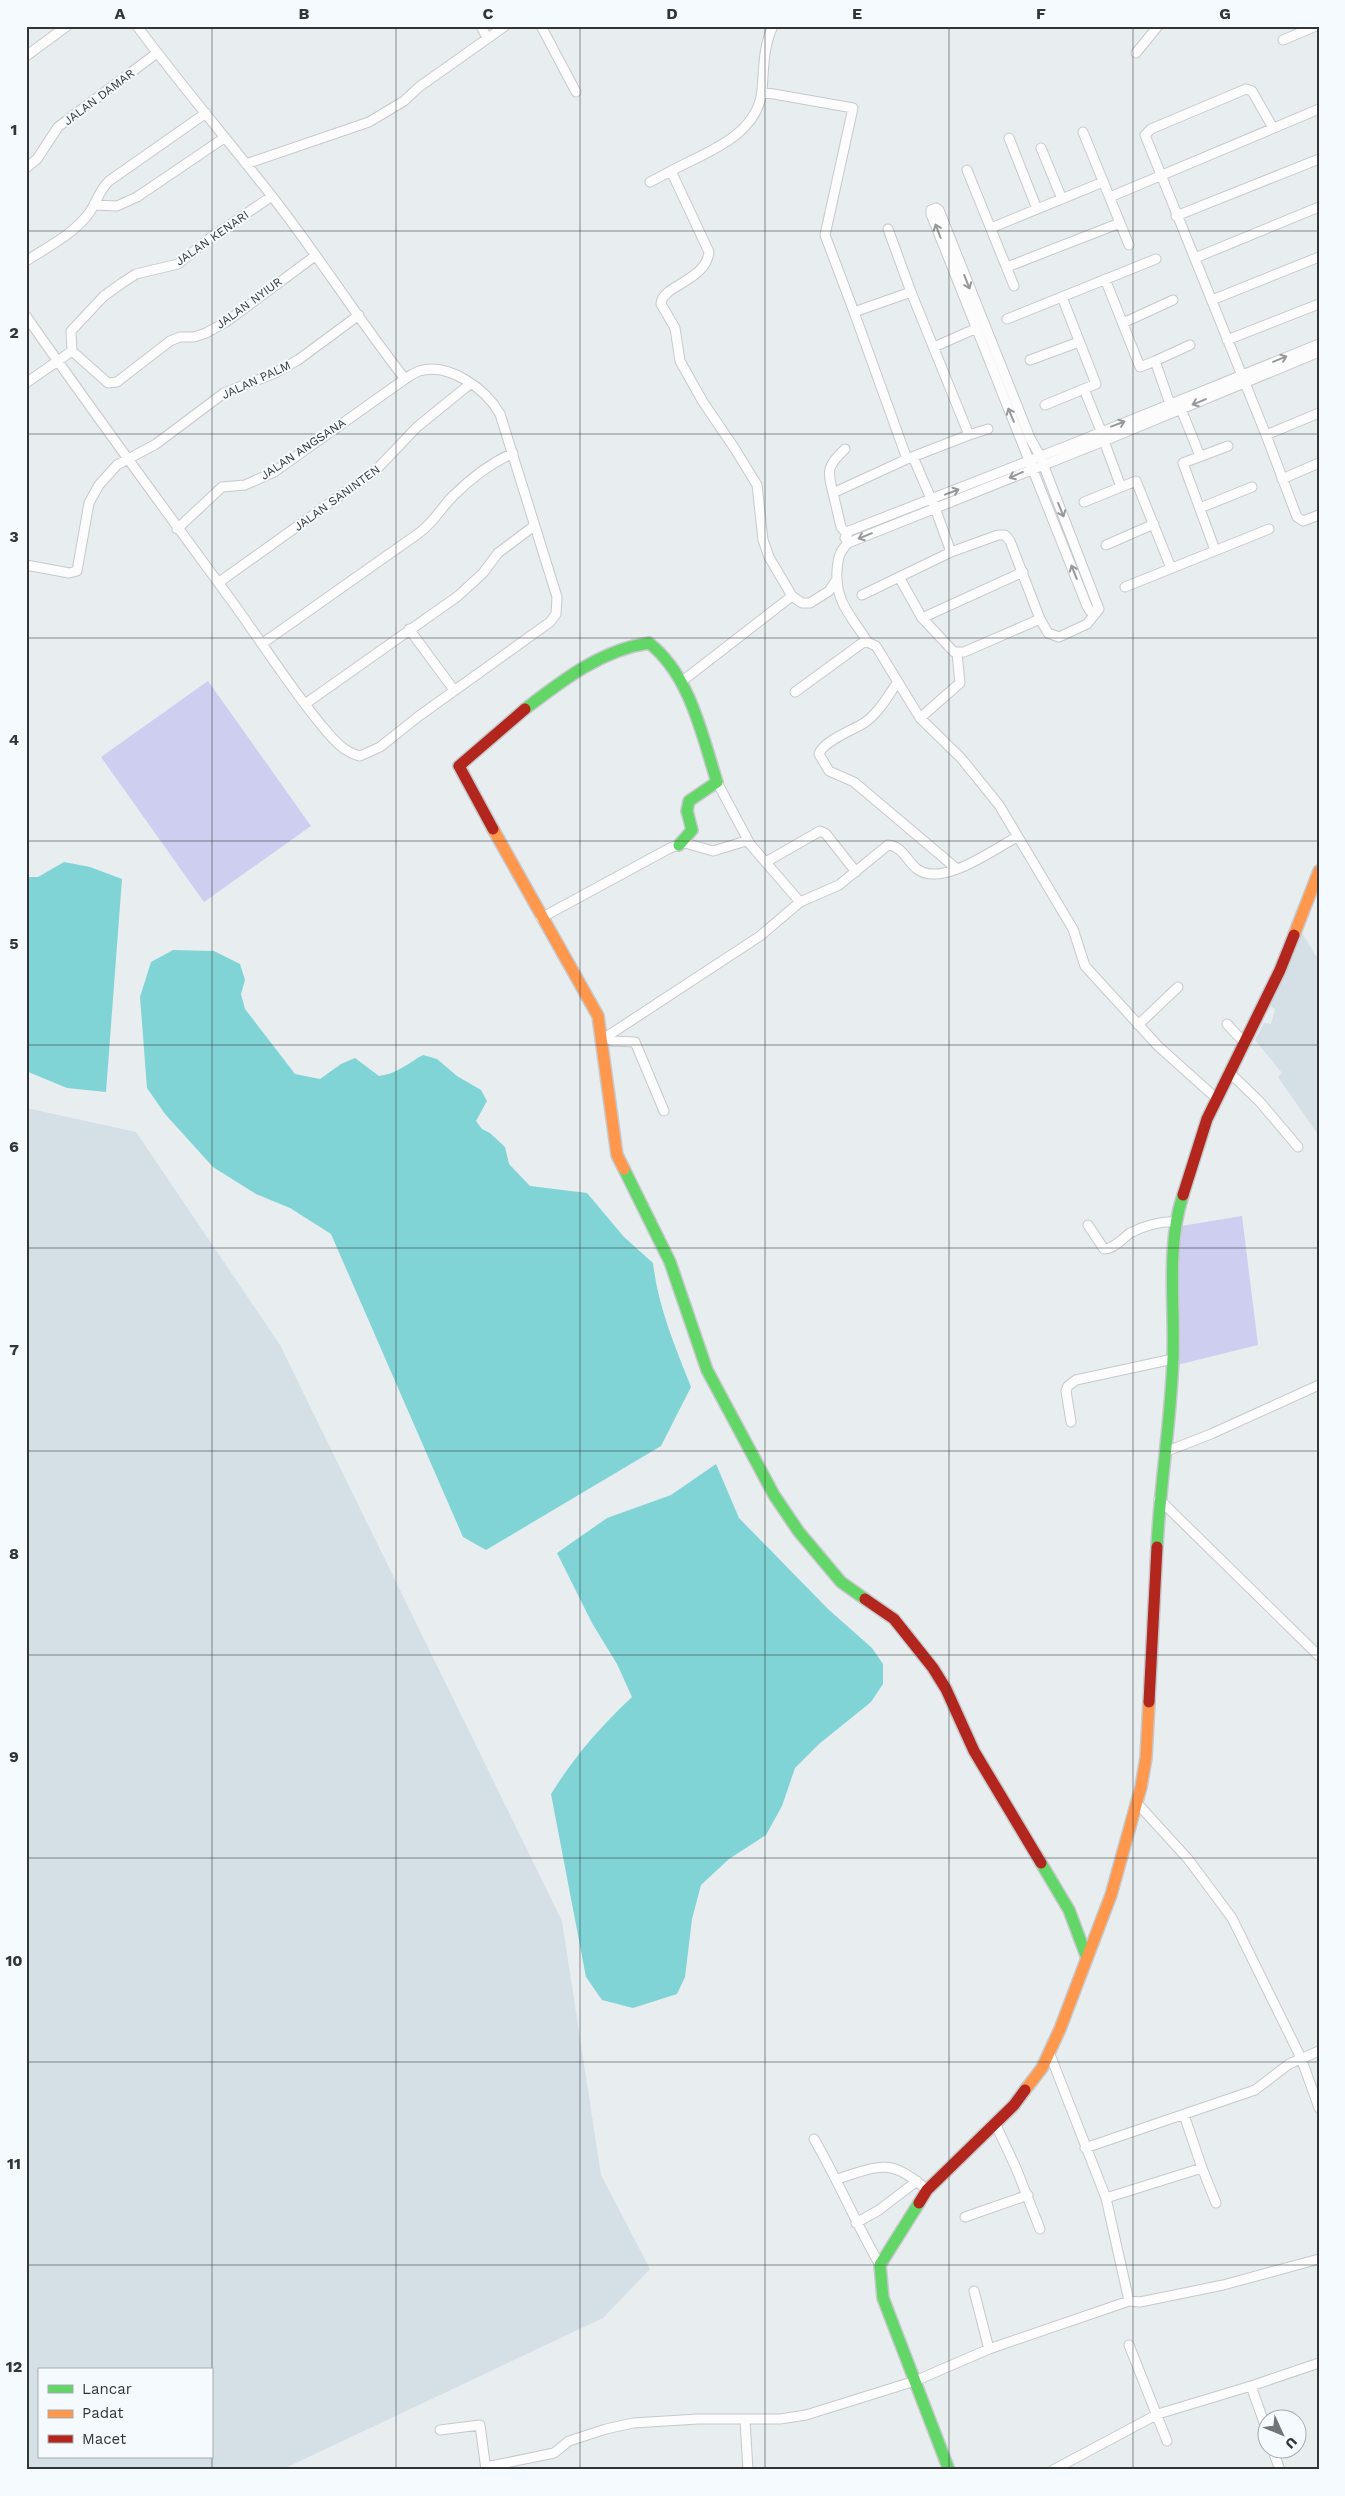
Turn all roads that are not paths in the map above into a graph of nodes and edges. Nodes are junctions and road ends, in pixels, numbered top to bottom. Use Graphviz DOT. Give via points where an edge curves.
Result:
graph roads {
  1 [pos="67,26"];
  2 [pos="137,26"];
  3 [pos="481,26"];
  4 [pos="504,26"];
  5 [pos="541,26"];
  6 [pos="773,26"];
  7 [pos="1158,26"];
  8 [pos="1316,26"];
  9 [pos="487,38"];
  10 [pos="1283,40"];
  11 [pos="157,53"];
  12 [pos="1136,53"];
  13 [pos="26,56"];
  14 [pos="576,92"];
  15 [pos="762,92"];
  16 [pos="1319,109"];
  17 [pos="206,113"];
  18 [pos="1273,128"];
  19 [pos="1083,132"];
  20 [pos="224,138"];
  21 [pos="1009,138"];
  22 [pos="1042,148"];
  23 [pos="1319,159"];
  24 [pos="246,164"];
  25 [pos="26,168"];
  26 [pos="967,170"];
  27 [pos="671,171"];
  28 [pos="1160,175"];
  29 [pos="650,182"];
  30 [pos="1103,182"];
  31 [pos="272,196"];
  32 [pos="1110,197"];
  33 [pos="1062,199"];
  34 [pos="94,206"];
  35 [pos="1319,207"];
  36 [pos="1037,209"];
  37 [pos="1176,216"];
  38 [pos="1120,223"];
  39 [pos="991,228"];
  40 [pos="888,229"];
  41 [pos="1129,245"];
  42 [pos="315,256"];
  43 [pos="1319,257"];
  44 [pos="1195,258"];
  45 [pos="1156,259"];
  46 [pos="26,261"];
  47 [pos="956,265"];
  48 [pos="1007,267"];
  49 [pos="1105,279"];
  50 [pos="1014,286"];
  51 [pos="911,292"];
  52 [pos="1062,297"];
  53 [pos="1173,300"];
  54 [pos="1212,300"];
  55 [pos="1319,304"];
  56 [pos="854,312"];
  57 [pos="359,315"];
  58 [pos="26,316"];
  59 [pos="1007,319"];
  60 [pos="1123,323"];
  61 [pos="977,328"];
  62 [pos="1228,340"];
  63 [pos="1080,342"];
  64 [pos="1319,344"];
  65 [pos="1190,345"];
  66 [pos="934,347"];
  67 [pos="72,351"];
  68 [pos="1319,352"];
  69 [pos="1030,360"];
  70 [pos="57,361"];
  71 [pos="1155,361"];
  72 [pos="405,379"];
  73 [pos="1243,379"];
  74 [pos="26,383"];
  75 [pos="470,384"];
  76 [pos="1009,386"];
  77 [pos="1084,389"];
  78 [pos="1000,390"];
  79 [pos="1170,404"];
  80 [pos="1045,405"];
  81 [pos="1181,409"];
  82 [pos="1319,413"];
  83 [pos="988,429"];
  84 [pos="1101,431"];
  85 [pos="1266,434"];
  86 [pos="969,435"];
  87 [pos="1026,440"];
  88 [pos="1104,442"];
  89 [pos="1228,446"];
  90 [pos="845,449"];
  91 [pos="513,453"];
  92 [pos="1200,456"];
  93 [pos="910,458"];
  94 [pos="128,459"];
  95 [pos="1041,460"];
  96 [pos="1319,463"];
  97 [pos="1031,464"];
  98 [pos="1282,479"];
  99 [pos="1121,487"];
  100 [pos="1252,487"];
  101 [pos="833,493"];
  102 [pos="1084,502"];
  103 [pos="933,504"];
  104 [pos="1200,508"];
  105 [pos="1319,515"];
  106 [pos="1154,524"];
  107 [pos="534,526"];
  108 [pos="177,528"];
  109 [pos="1269,529"];
  110 [pos="847,538"];
  111 [pos="1106,545"];
  112 [pos="1215,550"];
  113 [pos="951,552"];
  114 [pos="26,566"];
  115 [pos="1171,568"];
  116 [pos="1023,572"];
  117 [pos="899,576"];
  118 [pos="837,579"];
  119 [pos="218,583"];
  120 [pos="1125,587"];
  121 [pos="862,595"];
  122 [pos="792,596"];
  123 [pos="1096,613"];
  124 [pos="922,618"];
  125 [pos="1040,619"];
  126 [pos="409,629"];
  127 [pos="867,642"];
  128 [pos="263,643"];
  129 [pos="957,653"];
  130 [pos="681,682"];
  131 [pos="897,683"];
  132 [pos="454,690"];
  133 [pos="795,692"];
  134 [pos="305,704"];
  135 [pos="920,718"];
  136 [pos="717,782"];
  137 [pos="1017,837"];
  138 [pos="750,844"];
  139 [pos="679,845"];
  140 [pos="766,862"];
  141 [pos="957,869"];
  142 [pos="1319,871"];
  143 [pos="856,872"];
  144 [pos="1316,885"];
  145 [pos="800,902"];
  146 [pos="541,918"];
  147 [pos="1178,987"];
  148 [pos="1227,1024"];
  149 [pos="1138,1025"];
  150 [pos="604,1037"];
  151 [pos="1246,1042"];
  152 [pos="1229,1072"];
  153 [pos="1216,1098"];
  154 [pos="664,1111"];
  155 [pos="1298,1147"];
  156 [pos="1176,1222"];
  157 [pos="1088,1225"];
  158 [pos="1173,1359"];
  159 [pos="1319,1385"];
  160 [pos="1071,1422"];
  161 [pos="1165,1452"];
  162 [pos="1159,1499"];
  163 [pos="1319,1656"];
  164 [pos="1137,1803"];
  165 [pos="1087,1958"];
  166 [pos="1319,2051"];
  167 [pos="1049,2052"];
  168 [pos="1301,2058"];
  169 [pos="1319,2108"];
  170 [pos="1184,2115"];
  171 [pos="995,2123"];
  172 [pos="814,2139"];
  173 [pos="1085,2148"];
  174 [pos="1202,2168"];
  175 [pos="837,2179"];
  176 [pos="917,2181"];
  177 [pos="927,2190"];
  178 [pos="1028,2195"];
  179 [pos="1106,2198"];
  180 [pos="1216,2203"];
  181 [pos="964,2217"];
  182 [pos="856,2223"];
  183 [pos="1040,2229"];
  184 [pos="1319,2259"];
  185 [pos="880,2265"];
  186 [pos="974,2291"];
  187 [pos="1129,2301"];
  188 [pos="1129,2345"];
  189 [pos="989,2349"];
  190 [pos="1319,2364"];
  191 [pos="915,2381"];
  192 [pos="1251,2386"];
  193 [pos="1259,2408"];
  194 [pos="1158,2414"];
  195 [pos="745,2420"];
  196 [pos="440,2430"];
  197 [pos="1167,2440"];
  198 [pos="1276,2458"];
  199 [pos="486,2468"];
  200 [pos="748,2470"];
  201 [pos="949,2470"];
  202 [pos="1054,2470"];
  203 [pos="1280,2470"];
  1 -- 13 [label="street"];
  2 -- 11 [label="street"];
  3 -- 9 [label="street"];
  4 -- 9 [label="street"];
  5 -- 14 [label="street"];
  6 -- 15 [label="street" via="764,52"];
  7 -- 12 [label="street"];
  8 -- 10 [label="street"];
  9 -- 24 [label="street" via="404,101 369,122"];
  11 -- 17 [label="street"];
  11 -- 25 [label="street, JALAN DAMAR" via="65,121 50,137 37,159"];
  15 -- 27 [label="street" via="752,121 741,132"];
  15 -- 56 [label="street" via="853,108 825,235"];
  16 -- 18 [label="street"];
  17 -- 20 [label="street"];
  17 -- 34 [label="street" via="109,181 102,187"];
  18 -- 28 [label="street"];
  18 -- 28 [label="street" via="1252,91 1246,89 1147,132 1147,142"];
  19 -- 30 [label="street"];
  20 -- 24 [label="street"];
  20 -- 34 [label="street" via="137,198 117,206"];
  21 -- 36 [label="street"];
  22 -- 33 [label="street"];
  23 -- 37 [label="street"];
  24 -- 31 [label="street"];
  26 -- 39 [label="street"];
  27 -- 29 [label="street"];
  27 -- 122 [label="street" via="709,252 704,268 669,292 661,304 675,328 680,361 757,485 763,540"];
  28 -- 32 [label="street"];
  28 -- 37 [label="street"];
  30 -- 32 [label="street"];
  30 -- 33 [label="street"];
  31 -- 42 [label="street"];
  31 -- 67 [label="street, JALAN KENARI" via="178,264 136,274 104,296 72,331"];
  32 -- 38 [label="street"];
  33 -- 36 [label="street"];
  34 -- 46 [label="street" via="80,224"];
  35 -- 44 [label="street"];
  36 -- 39 [label="street"];
  37 -- 44 [label="street"];
  38 -- 41 [label="street"];
  38 -- 48 [label="street"];
  39 -- 48 [label="street"];
  40 -- 51 [label="street"];
  42 -- 57 [label="street"];
  42 -- 67 [label="street, JALAN NYIUR" via="226,322 206,333 170,341 117,382 108,382"];
  43 -- 54 [label="street"];
  44 -- 54 [label="street"];
  45 -- 49 [label="street"];
  47 -- 47 [label="street, one-way" via="931,214 933,209 939,210"];
  47 -- 61 [label="street"];
  47 -- 76 [label="street, one-way"];
  48 -- 50 [label="street"];
  49 -- 52 [label="street"];
  49 -- 60 [label="street"];
  51 -- 56 [label="street"];
  51 -- 66 [label="street"];
  52 -- 59 [label="street"];
  52 -- 63 [label="street"];
  53 -- 60 [label="street"];
  54 -- 62 [label="street"];
  55 -- 62 [label="street"];
  56 -- 93 [label="street"];
  57 -- 72 [label="street"];
  57 -- 94 [label="street, JALAN PALM" via="314,350 275,373 224,393 156,444"];
  58 -- 70 [label="street, JALAN ANGSANA"];
  60 -- 71 [label="street" via="1140,367"];
  61 -- 66 [label="street"];
  61 -- 78 [label="street"];
  62 -- 73 [label="street"];
  63 -- 69 [label="street"];
  63 -- 77 [label="street" via="1096,384"];
  73 -- 64 [label="street, one-way"];
  65 -- 71 [label="street"];
  66 -- 86 [label="street"];
  67 -- 70 [label="street"];
  68 -- 73 [label="street"];
  70 -- 74 [label="street"];
  70 -- 94 [label="street, JALAN ANGSANA"];
  71 -- 79 [label="street"];
  72 -- 75 [label="street, JALAN ANGSANA" via="418,371 438,370"];
  72 -- 108 [label="street, JALAN ANGSANA" via="274,472 245,485 222,488"];
  73 -- 79 [label="street"];
  73 -- 81 [label="street, one-way"];
  73 -- 85 [label="street"];
  75 -- 91 [label="street, JALAN ANGSANA" via="492,401"];
  75 -- 119 [label="street, JALAN SANINTEN" via="417,427 376,470"];
  76 -- 78 [label="street"];
  76 -- 87 [label="street"];
  77 -- 80 [label="street"];
  77 -- 84 [label="street"];
  87 -- 78 [label="street, one-way"];
  84 -- 79 [label="street, one-way"];
  81 -- 88 [label="street"];
  81 -- 92 [label="street"];
  82 -- 85 [label="street"];
  83 -- 86 [label="street"];
  84 -- 95 [label="street"];
  85 -- 98 [label="street"];
  86 -- 93 [label="street"];
  87 -- 95 [label="street"];
  87 -- 97 [label="street"];
  88 -- 95 [label="street"];
  88 -- 99 [label="street"];
  89 -- 92 [label="street"];
  90 -- 101 [label="street" via="830,465"];
  91 -- 107 [label="street, JALAN ANGSANA"];
  91 -- 128 [label="street" via="465,485 437,518 419,532"];
  92 -- 104 [label="street" via="1183,463"];
  93 -- 101 [label="street"];
  93 -- 103 [label="street"];
  94 -- 108 [label="street, JALAN ANGSANA"];
  94 -- 114 [label="street, JALAN PALM" via="117,465 93,494 77,571 69,573"];
  95 -- 97 [label="street"];
  95 -- 123 [label="street, one-way" via="1098,602"];
  96 -- 98 [label="street"];
  97 -- 103 [label="street"];
  123 -- 97 [label="street, one-way" via="1087,606"];
  98 -- 105 [label="street" via="1299,520"];
  99 -- 102 [label="street"];
  99 -- 106 [label="street" via="1136,481"];
  100 -- 104 [label="street"];
  101 -- 110 [label="street" via="839,521"];
  103 -- 110 [label="street"];
  103 -- 113 [label="street"];
  104 -- 112 [label="street"];
  106 -- 111 [label="street"];
  106 -- 115 [label="street"];
  107 -- 126 [label="street" via="498,553 473,583"];
  107 -- 132 [label="street, JALAN ANGSANA" via="557,597 556,614 550,622"];
  108 -- 119 [label="street, JALAN ANGSANA"];
  109 -- 112 [label="street"];
  110 -- 118 [label="street" via="838,558"];
  112 -- 115 [label="street"];
  113 -- 116 [label="street" via="1005,535"];
  113 -- 117 [label="street"];
  115 -- 120 [label="street"];
  116 -- 124 [label="street"];
  116 -- 125 [label="street"];
  117 -- 121 [label="street"];
  117 -- 124 [label="street"];
  118 -- 122 [label="street" via="825,594 810,603"];
  118 -- 127 [label="street" via="841,602"];
  119 -- 128 [label="street, JALAN ANGSANA"];
  122 -- 130 [label="street"];
  123 -- 125 [label="street" via="1091,622 1059,637 1048,633"];
  124 -- 129 [label="street"];
  125 -- 129 [label="street"];
  126 -- 132 [label="street"];
  126 -- 134 [label="street"];
  127 -- 131 [label="street" via="876,646"];
  127 -- 133 [label="street"];
  128 -- 134 [label="street, JALAN ANGSANA"];
  129 -- 135 [label="street" via="960,683"];
  130 -- 136 [label="street"];
  130 -- 146 [label="street" via="655,646 637,644 602,658 555,686 458,766"];
  131 -- 135 [label="street"];
  131 -- 141 [label="street" via="866,722 821,748 819,754 829,771 854,782"];
  132 -- 134 [label="street, JALAN ANGSANA" via="380,747 360,756 343,748"];
  135 -- 137 [label="street" via="989,791"];
  136 -- 138 [label="street"];
  136 -- 139 [label="street" via="689,801 686,811 694,831"];
  137 -- 141 [label="street"];
  137 -- 149 [label="street" via="1073,929 1085,966"];
  138 -- 139 [label="street" via="746,841 713,851 685,843"];
  138 -- 140 [label="street"];
  139 -- 146 [label="street"];
  140 -- 143 [label="street" via="820,831 826,834"];
  140 -- 145 [label="street"];
  141 -- 143 [label="street" via="944,874 928,874 918,869 898,848 888,844"];
  142 -- 144 [label="street"];
  143 -- 145 [label="street" via="839,885"];
  144 -- 151 [label="street"];
  145 -- 150 [label="street" via="760,936"];
  146 -- 150 [label="street" via="592,1004"];
  147 -- 149 [label="street"];
  148 -- 151 [label="street" via="1238,1038"];
  149 -- 153 [label="street"];
  150 -- 154 [label="street" via="612,1041 635,1042"];
  150 -- 165 [label="street" via="617,1155 670,1262 707,1370 774,1495 799,1532 841,1582 894,1620 934,1668 974,1751 1069,1910"];
  151 -- 152 [label="street"];
  152 -- 153 [label="street"];
  152 -- 155 [label="street" via="1260,1102"];
  153 -- 156 [label="street" via="1186,1182"];
  156 -- 157 [label="street" via="1161,1222 1132,1232 1109,1249 1104,1249"];
  156 -- 158 [label="street"];
  158 -- 160 [label="street" via="1076,1380 1066,1391"];
  158 -- 161 [label="street"];
  159 -- 161 [label="street"];
  161 -- 162 [label="street"];
  162 -- 163 [label="street"];
  162 -- 164 [label="street" via="1148,1729 1144,1774"];
  164 -- 165 [label="street" via="1111,1895"];
  164 -- 168 [label="street" via="1188,1860 1232,1918"];
  165 -- 167 [label="street"];
  166 -- 168 [label="street"];
  167 -- 171 [label="street" via="1028,2089"];
  167 -- 173 [label="street"];
  168 -- 169 [label="street"];
  168 -- 170 [label="street" via="1277,2071 1255,2090"];
  170 -- 173 [label="street"];
  170 -- 174 [label="street"];
  171 -- 177 [label="street"];
  171 -- 178 [label="street"];
  172 -- 175 [label="street"];
  173 -- 179 [label="street"];
  174 -- 179 [label="street"];
  174 -- 180 [label="street"];
  175 -- 176 [label="street" via="886,2166 907,2173"];
  175 -- 182 [label="street"];
  176 -- 177 [label="street"];
  176 -- 182 [label="street" via="880,2210"];
  177 -- 185 [label="street"];
  178 -- 181 [label="street"];
  178 -- 183 [label="street"];
  179 -- 187 [label="street"];
  182 -- 185 [label="street"];
  184 -- 187 [label="street" via="1223,2285 1140,2302"];
  185 -- 191 [label="street" via="883,2298"];
  186 -- 189 [label="street"];
  187 -- 189 [label="street"];
  188 -- 194 [label="street"];
  189 -- 191 [label="street"];
  190 -- 192 [label="street"];
  191 -- 195 [label="street" via="806,2415"];
  191 -- 201 [label="street"];
  192 -- 193 [label="street"];
  192 -- 194 [label="street"];
  194 -- 197 [label="street"];
  194 -- 202 [label="street"];
  195 -- 199 [label="street" via="633,2423 570,2440 554,2452"];
  195 -- 200 [label="street"];
  196 -- 199 [label="street" via="480,2425"];
  198 -- 203 [label="street"];
}
